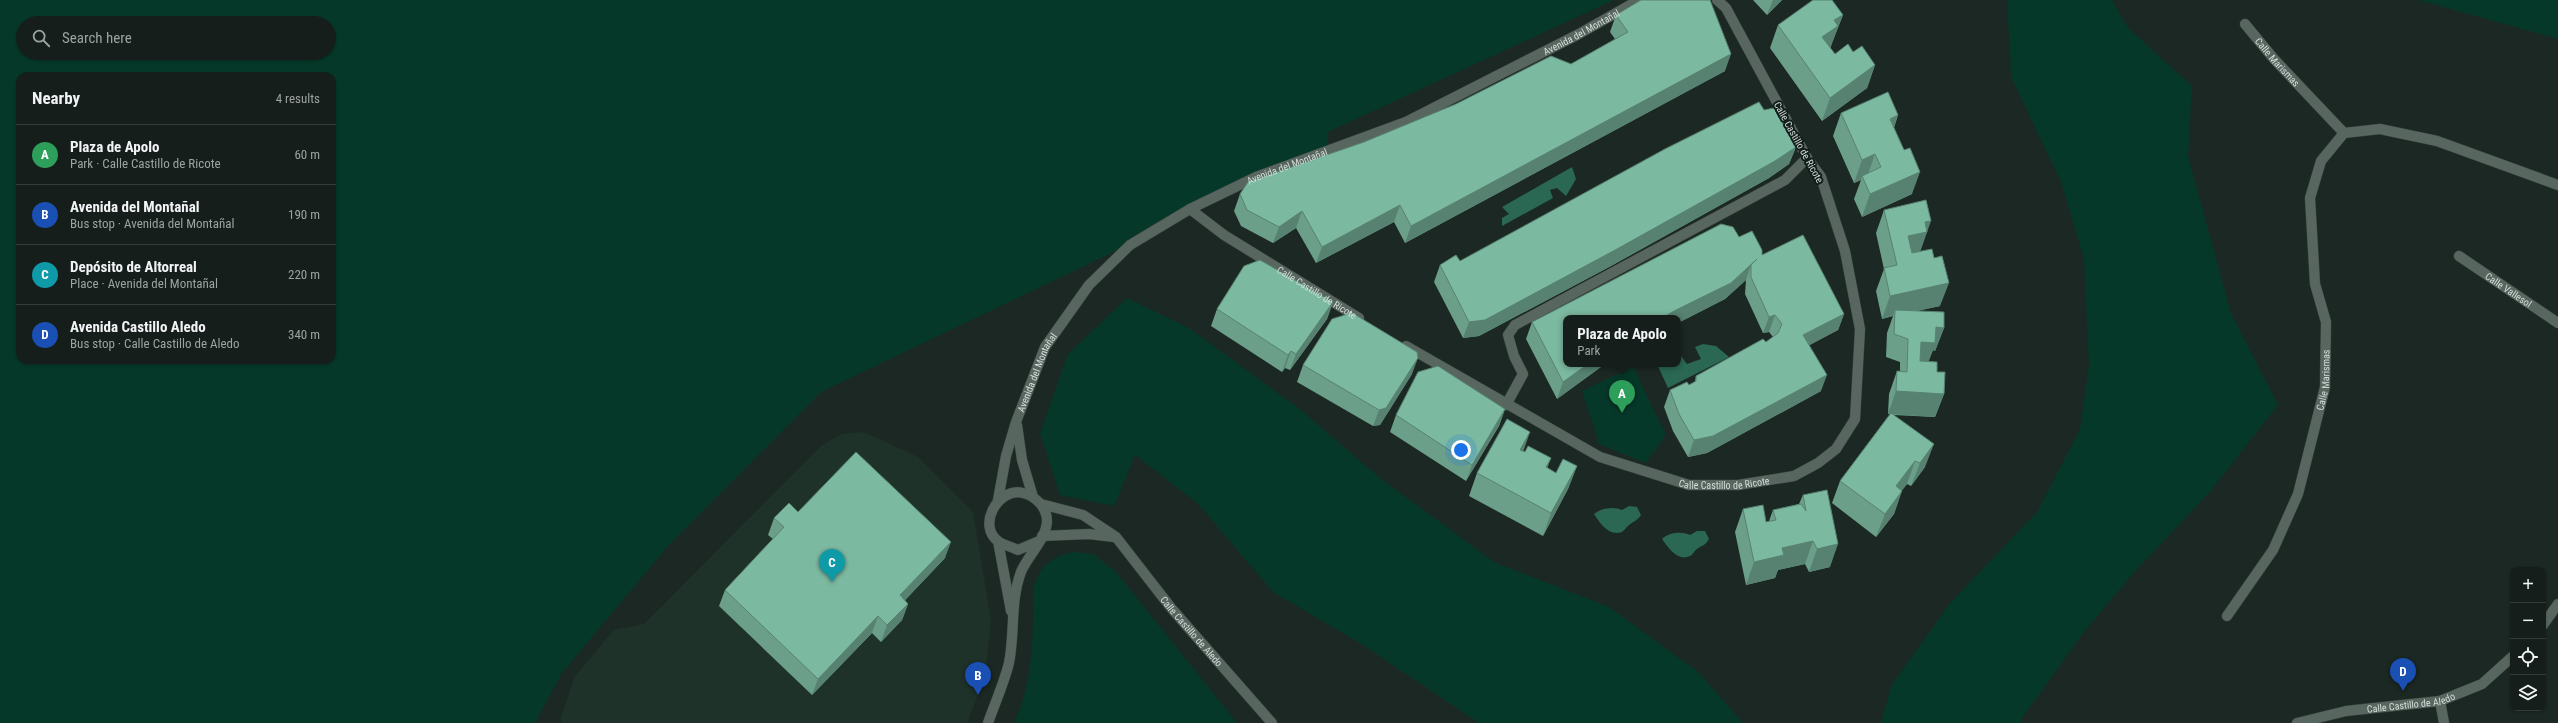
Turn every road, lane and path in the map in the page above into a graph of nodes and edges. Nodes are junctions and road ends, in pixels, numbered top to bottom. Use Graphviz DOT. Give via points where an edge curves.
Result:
graph roads {
  1 [pos="1639,0"];
  2 [pos="1717,0"];
  3 [pos="2246,24"];
  4 [pos="2344,133"];
  5 [pos="1807,158"];
  6 [pos="2558,185"];
  7 [pos="1190,209"];
  8 [pos="2459,256"];
  9 [pos="1365,321"];
  10 [pos="2558,322"];
  11 [pos="1398,341"];
  12 [pos="1506,405"];
  13 [pos="1016,422"];
  14 [pos="998,500"];
  15 [pos="1037,500"];
  16 [pos="1116,537"];
  17 [pos="1041,539"];
  18 [pos="998,541"];
  19 [pos="2558,604"];
  20 [pos="1012,614"];
  21 [pos="2227,616"];
  22 [pos="2546,621"];
  23 [pos="2510,659"];
  24 [pos="2440,701"];
  25 [pos="988,723"];
  26 [pos="1272,723"];
  27 [pos="2297,723"];
  28 [pos="2444,723"];
  1 -- 7 [label="street, Avenida del Montañal" via="1406,122 1256,177"];
  2 -- 5 [label="street, Calle Castillo de Ricote" via="1726,8"];
  3 -- 4 [label="street, Calle Marismas" via="2274,59"];
  4 -- 6 [label="street" via="2380,129 2437,140"];
  4 -- 21 [label="street, Calle Marismas" via="2321,161 2310,198 2315,284 2326,322 2325,387 2298,494 2273,550"];
  5 -- 12 [label="street" via="1785,180 1515,324 1508,335 1523,374"];
  5 -- 12 [label="street, Calle Castillo de Ricote" via="1821,177 1845,251 1860,329 1855,419 1836,449 1818,463 1794,476 1738,485 1689,485 1600,458"];
  7 -- 9 [label="street, Calle Castillo de Ricote" via="1224,235"];
  7 -- 13 [label="street, Avenida del Montañal" via="1130,245 1089,285 1045,347"];
  8 -- 10 [label="street, Calle Vallesol"];
  11 -- 12 [label="street, Calle Castillo de Ricote"];
  13 -- 14 [label="street, Avenida del Montañal" via="1006,456"];
  13 -- 15 [label="street, Avenida del Montañal" via="1022,460"];
  14 -- 15 [label="street" via="1009,494 1022,492"];
  14 -- 18 [label="street" via="990,513 990,528"];
  15 -- 16 [label="street, Calle Castillo de Aledo" via="1083,515"];
  15 -- 17 [label="street" via="1047,520"];
  16 -- 17 [label="street" via="1089,534"];
  16 -- 26 [label="street, Calle Castillo de Aledo" via="1172,608"];
  17 -- 18 [label="street" via="1018,550"];
  17 -- 20 [label="street" via="1021,572"];
  18 -- 20 [label="street"];
  19 -- 22 [label="street"];
  20 -- 25 [label="street" via="1009,662"];
  23 -- 24 [label="street, Calle Castillo de Aledo" via="2482,684"];
  24 -- 27 [label="street, Calle Castillo de Aledo" via="2346,711"];
  24 -- 28 [label="street"];
}
